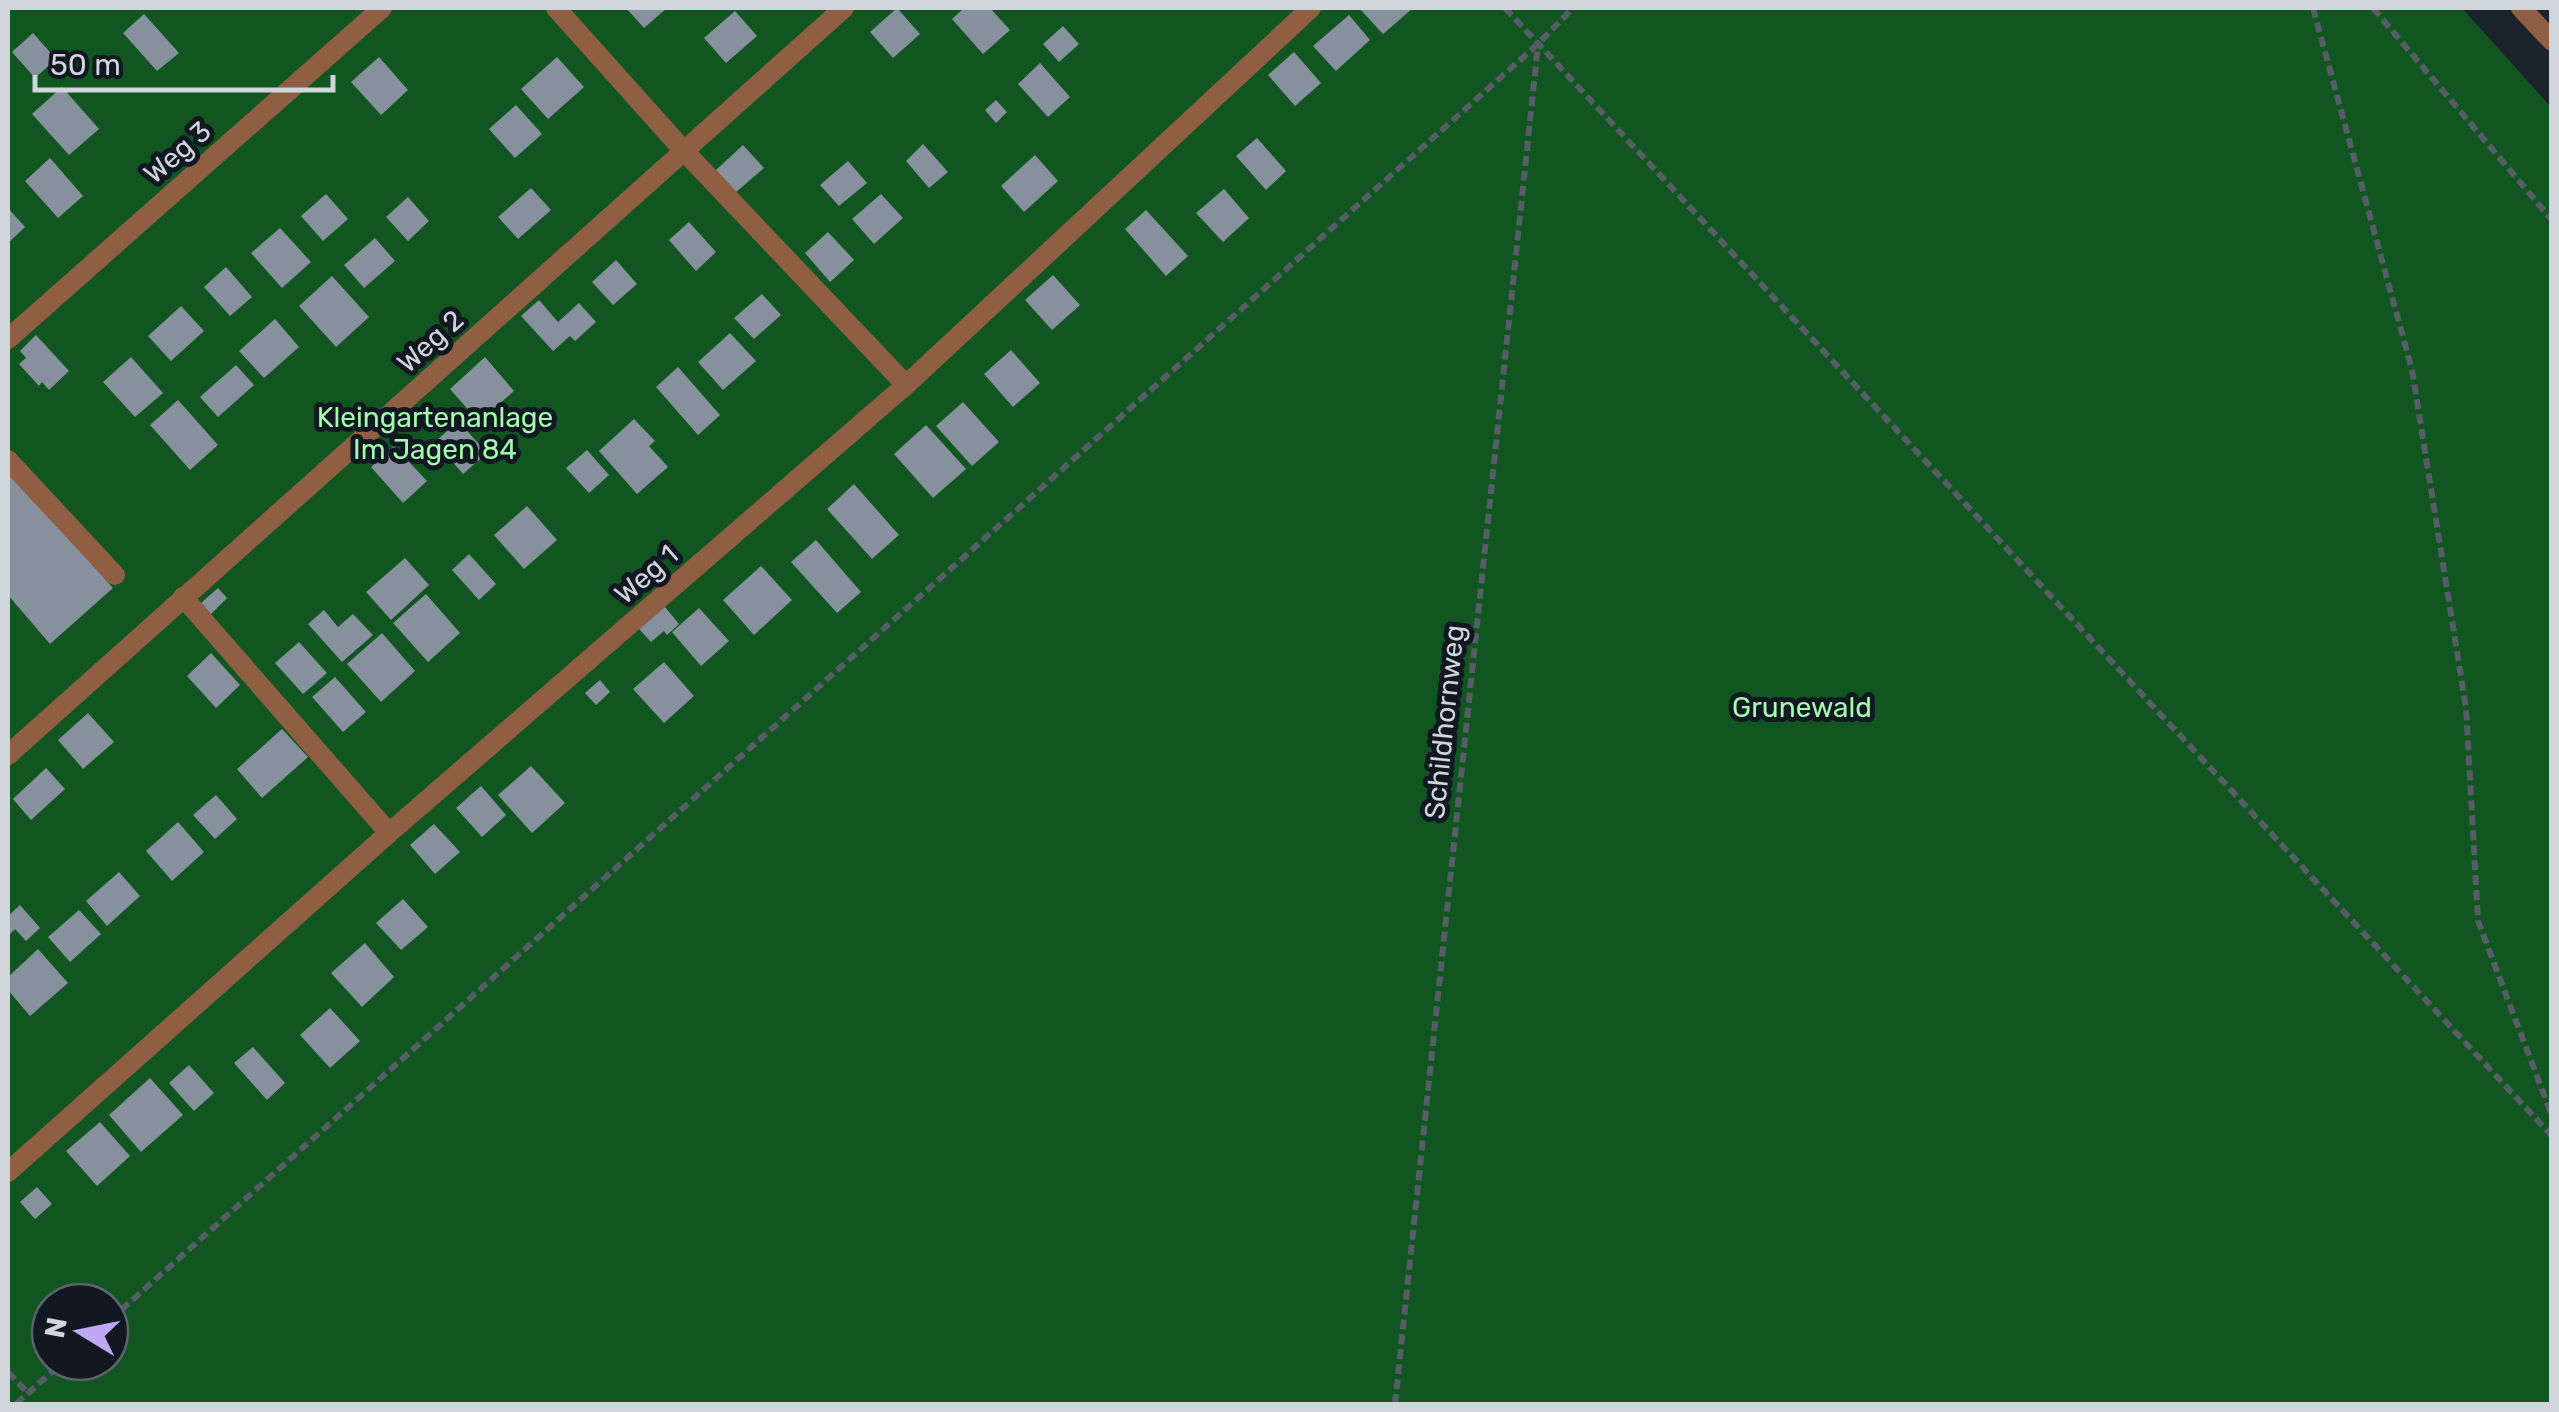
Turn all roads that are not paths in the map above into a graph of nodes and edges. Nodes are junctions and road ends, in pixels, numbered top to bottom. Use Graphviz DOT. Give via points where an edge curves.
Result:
graph roads {
  1 [pos="382,8"];
  2 [pos="556,8"];
  3 [pos="844,8"];
  4 [pos="1311,8"];
  5 [pos="2522,8"];
  6 [pos="2552,41"];
  7 [pos="684,151"];
  8 [pos="8,338"];
  9 [pos="906,385"];
  10 [pos="8,460"];
  11 [pos="116,576"];
  12 [pos="183,597"];
  13 [pos="8,756"];
  14 [pos="389,834"];
  15 [pos="8,1172"];
  1 -- 8 [label="lane, Weg 3"];
  2 -- 7 [label="lane"];
  3 -- 7 [label="lane, Weg 2"];
  4 -- 9 [label="lane, Weg 1"];
  5 -- 6 [label="lane"];
  7 -- 9 [label="lane"];
  7 -- 12 [label="lane, Weg 2"];
  9 -- 14 [label="lane, Weg 1"];
  10 -- 11 [label="lane"];
  12 -- 13 [label="lane, Weg 2"];
  12 -- 14 [label="lane"];
  14 -- 15 [label="lane, Weg 1"];
}
